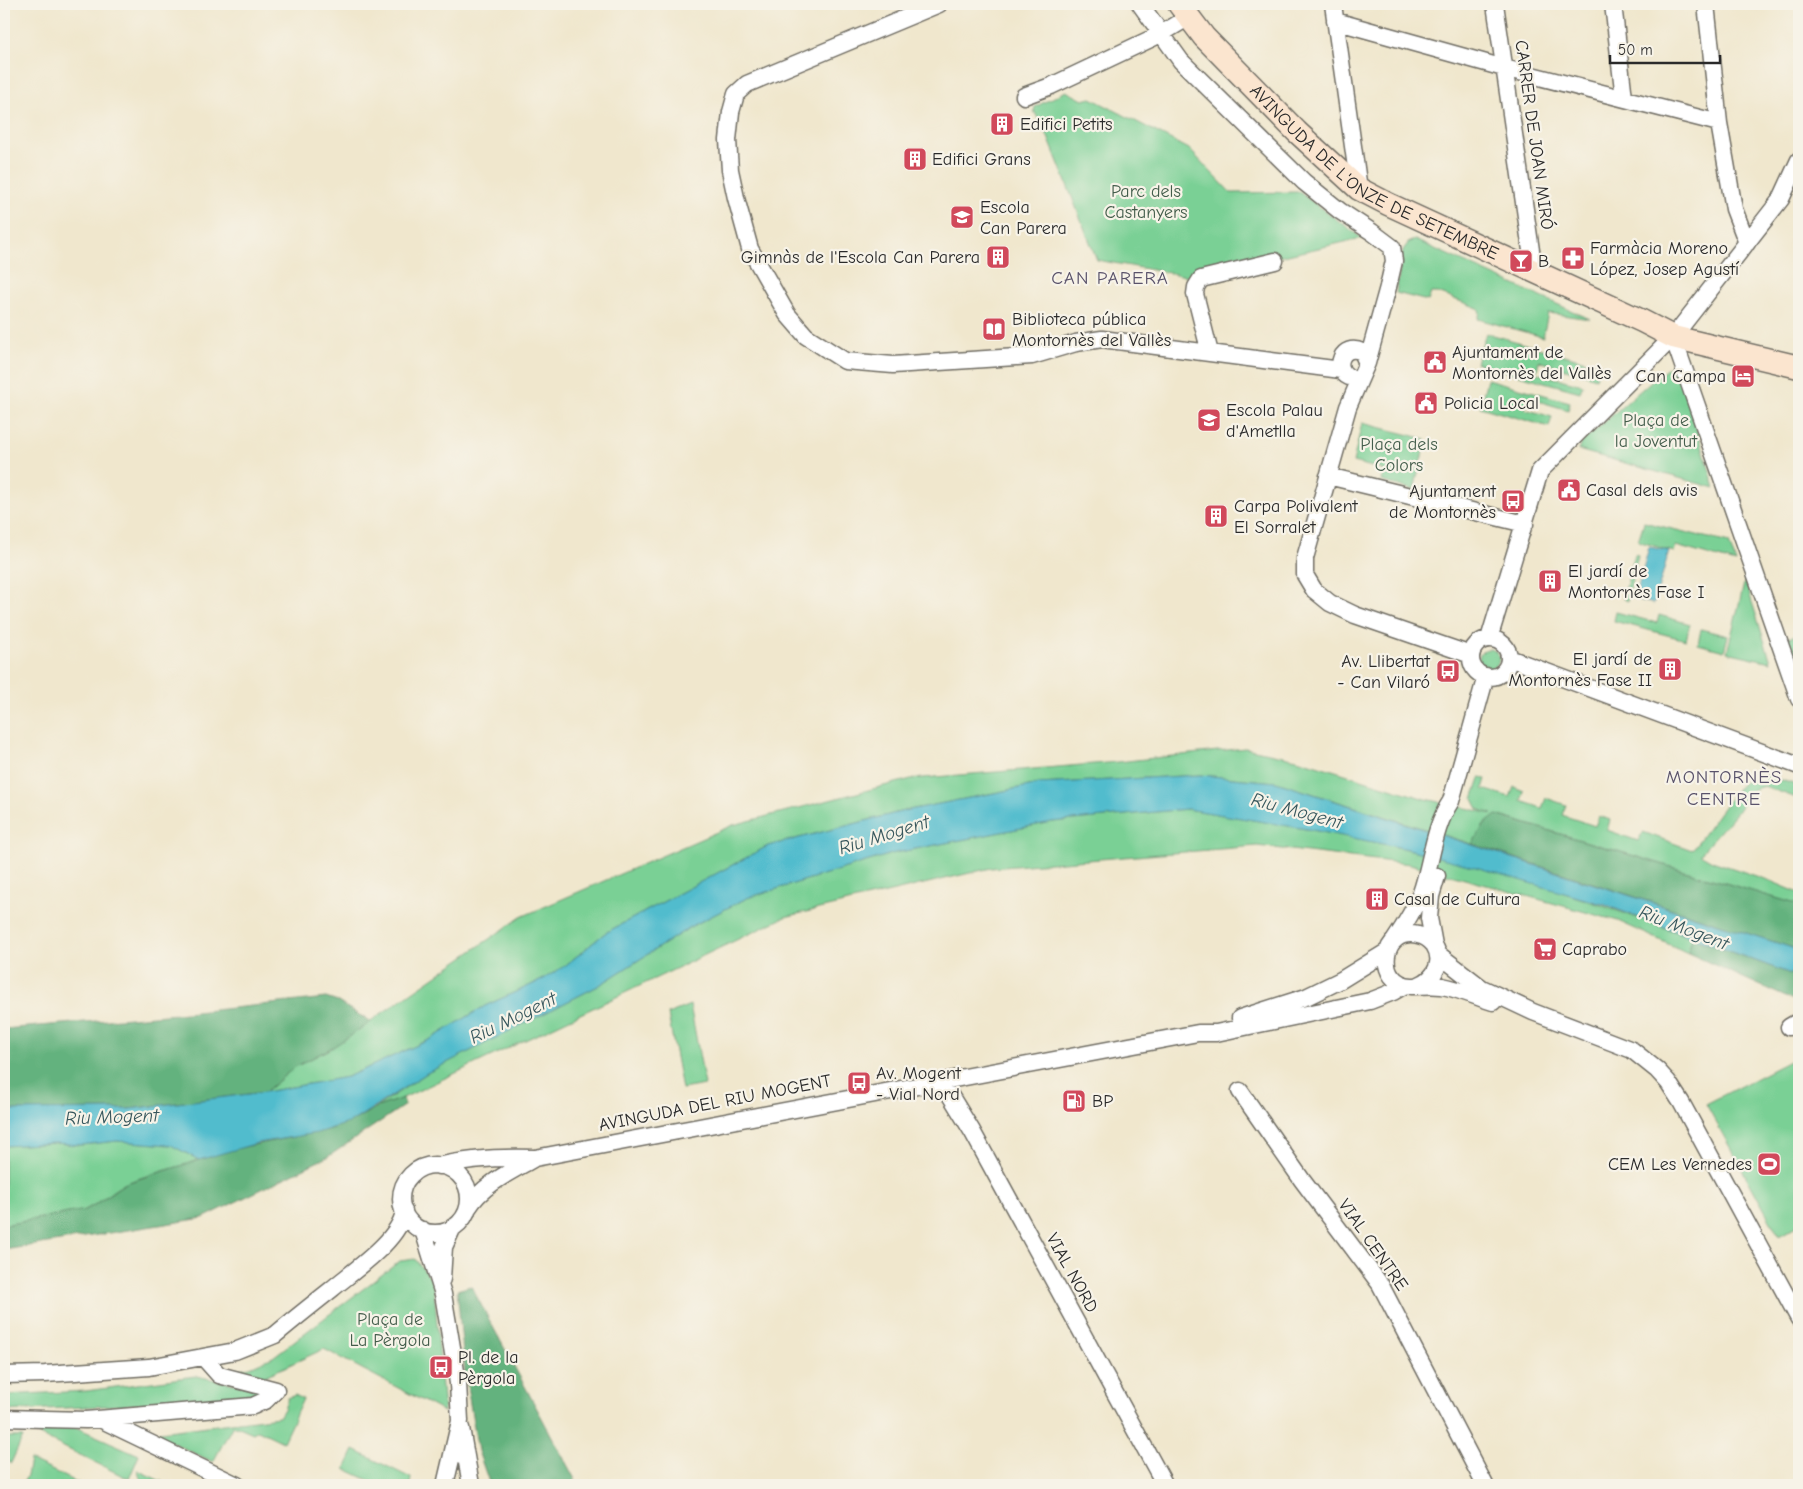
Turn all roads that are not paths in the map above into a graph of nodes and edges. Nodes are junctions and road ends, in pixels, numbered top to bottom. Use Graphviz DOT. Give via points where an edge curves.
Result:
graph roads {
  1 [pos="939,4"];
  2 [pos="1140,4"];
  3 [pos="1333,4"];
  4 [pos="1495,4"];
  5 [pos="1613,4"];
  6 [pos="1706,4"];
  7 [pos="1184,10"];
  8 [pos="1334,22"];
  9 [pos="1161,34"];
  10 [pos="1504,68"];
  11 [pos="1024,96"];
  12 [pos="1624,98"];
  13 [pos="1720,123"];
  14 [pos="1799,160"];
  15 [pos="1359,189"];
  16 [pos="1747,243"];
  17 [pos="1275,260"];
  18 [pos="1534,271"];
  19 [pos="1673,337"];
  20 [pos="1210,353"];
  21 [pos="1795,363"];
  22 [pos="1364,370"];
  23 [pos="1343,373"];
  24 [pos="1348,406"];
  25 [pos="1328,476"];
  26 [pos="1524,524"];
  27 [pos="1490,639"];
  28 [pos="1471,654"];
  29 [pos="1509,658"];
  30 [pos="1486,676"];
  31 [pos="1799,698"];
  32 [pos="1799,766"];
  33 [pos="1426,894"];
  34 [pos="1391,946"];
  35 [pos="1436,949"];
  36 [pos="1350,974"];
  37 [pos="1412,985"];
  38 [pos="1363,1003"];
  39 [pos="1533,1012"];
  40 [pos="1198,1033"];
  41 [pos="942,1082"];
  42 [pos="1240,1091"];
  43 [pos="535,1158"];
  44 [pos="439,1166"];
  45 [pos="468,1208"];
  46 [pos="404,1211"];
  47 [pos="454,1227"];
  48 [pos="422,1230"];
  49 [pos="377,1252"];
  50 [pos="443,1294"];
  51 [pos="1799,1319"];
  52 [pos="204,1356"];
  53 [pos="4,1375"];
  54 [pos="4,1418"];
  55 [pos="100,1419"];
  56 [pos="460,1420"];
  57 [pos="237,1485"];
  58 [pos="445,1485"];
  59 [pos="471,1485"];
  60 [pos="1165,1485"];
  61 [pos="1485,1485"];
  1 -- 20 [label="street" via="747,84 736,94 728,140 734,189 750,249 787,314 806,336 845,361 893,365 1032,356 1102,339"];
  2 -- 9 [label="street"];
  3 -- 8 [label="street"];
  4 -- 10 [label="street, CARRER DE JOAN MIRÓ"];
  5 -- 12 [label="street"];
  6 -- 13 [label="street"];
  7 -- 9 [label="street"];
  7 -- 15 [label="street, AVINGUDA DE L'ONZE DE SETEMBRE" via="1204,37 1297,132"];
  8 -- 10 [label="street"];
  8 -- 15 [label="street"];
  9 -- 11 [label="street"];
  9 -- 22 [label="street" via="1181,61 1304,182 1392,247 1394,261"];
  10 -- 12 [label="street"];
  10 -- 18 [label="street, CARRER DE JOAN MIRÓ"];
  12 -- 13 [label="street"];
  13 -- 16 [label="street" via="1734,209"];
  14 -- 16 [label="street" via="1781,199"];
  15 -- 18 [label="street, AVINGUDA DE L'ONZE DE SETEMBRE"];
  16 -- 19 [label="street"];
  17 -- 20 [label="street" via="1201,279 1196,294"];
  18 -- 19 [label="street, AVINGUDA DE L'ONZE DE SETEMBRE"];
  19 -- 21 [label="street, AVINGUDA DE L'ONZE DE SETEMBRE"];
  19 -- 26 [label="street" via="1540,471"];
  19 -- 31 [label="street"];
  20 -- 23 [label="street"];
  22 -- 23 [label="street" via="1353,378"];
  22 -- 23 [label="street" via="1362,352 1356,349 1344,354 1340,362"];
  22 -- 24 [label="street"];
  23 -- 24 [label="street"];
  24 -- 25 [label="street"];
  25 -- 26 [label="street"];
  25 -- 28 [label="street" via="1305,558 1306,575 1314,590 1330,603 1355,615"];
  26 -- 27 [label="street"];
  27 -- 28 [label="street" via="1478,644"];
  27 -- 29 [label="street" via="1503,645"];
  28 -- 30 [label="street" via="1476,671"];
  29 -- 30 [label="street" via="1502,673"];
  29 -- 32 [label="street"];
  30 -- 33 [label="street" via="1451,800 1453,817"];
  33 -- 34 [label="street"];
  33 -- 35 [label="street"];
  34 -- 35 [label="street" via="1400,936 1415,934 1428,939"];
  34 -- 36 [label="street, AVINGUDA DEL RIU MOGENT"];
  34 -- 37 [label="street" via="1386,963 1390,974 1400,982"];
  35 -- 37 [label="street" via="1436,971 1430,980"];
  35 -- 39 [label="street" via="1482,988"];
  36 -- 38 [label="street" via="1343,989 1351,1000"];
  36 -- 40 [label="street, AVINGUDA DEL RIU MOGENT" via="1306,997"];
  37 -- 38 [label="street, AVINGUDA DEL RIU MOGENT"];
  37 -- 39 [label="street" via="1442,986 1502,1006"];
  38 -- 40 [label="street, AVINGUDA DEL RIU MOGENT" via="1216,1033"];
  39 -- 51 [label="street" via="1632,1050 1668,1082"];
  40 -- 41 [label="street, AVINGUDA DEL RIU MOGENT"];
  41 -- 43 [label="street, AVINGUDA DEL RIU MOGENT"];
  41 -- 60 [label="street, VIAL NORD" via="972,1131"];
  42 -- 61 [label="street, VIAL CENTRE" via="1380,1284"];
  43 -- 44 [label="street, AVINGUDA DEL RIU MOGENT" via="495,1157"];
  43 -- 45 [label="street, AVINGUDA DEL RIU MOGENT" via="496,1180 474,1197"];
  44 -- 45 [label="street" via="452,1170 463,1180 468,1193"];
  44 -- 46 [label="street" via="420,1169 407,1181 402,1199"];
  45 -- 47 [label="street"];
  46 -- 48 [label="street" via="409,1220"];
  46 -- 49 [label="street" via="398,1228"];
  47 -- 48 [label="street" via="435,1233"];
  47 -- 50 [label="street" via="444,1247"];
  48 -- 49 [label="street"];
  48 -- 50 [label="street"];
  49 -- 52 [label="street" via="275,1335 235,1351"];
  50 -- 56 [label="street" via="458,1383"];
  52 -- 53 [label="street" via="149,1367"];
  52 -- 55 [label="street" via="219,1375 276,1390 253,1406"];
  54 -- 55 [label="street"];
  55 -- 57 [label="street"];
  56 -- 58 [label="street"];
  56 -- 59 [label="street"];
}
